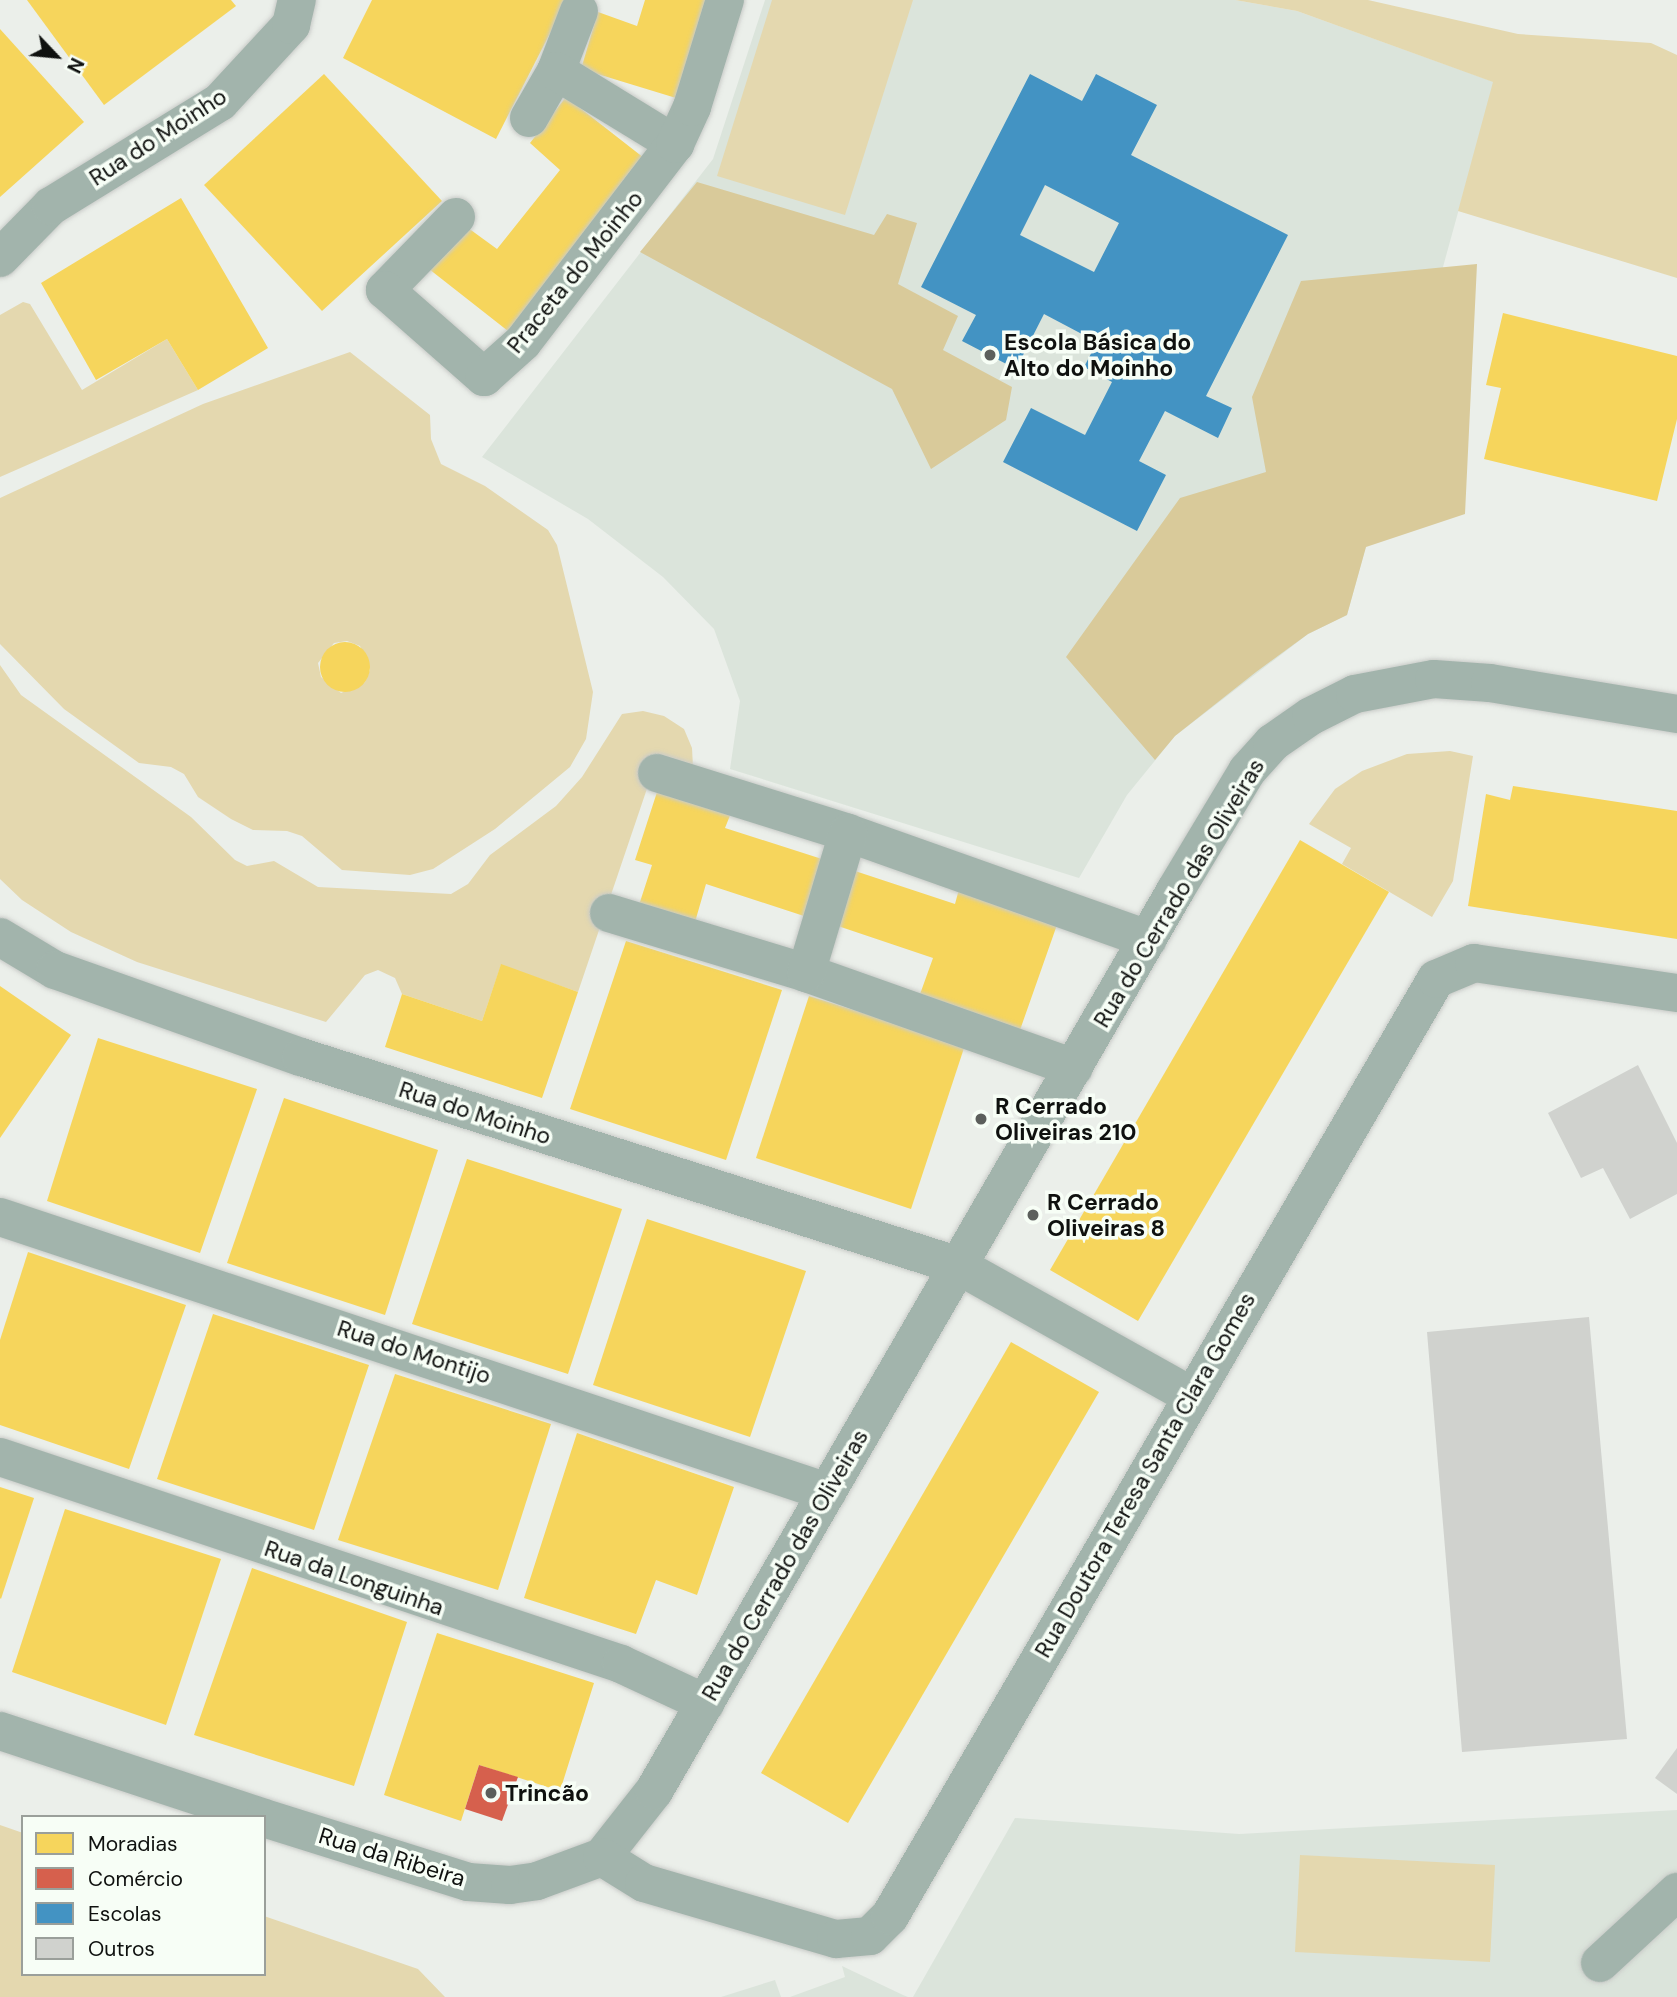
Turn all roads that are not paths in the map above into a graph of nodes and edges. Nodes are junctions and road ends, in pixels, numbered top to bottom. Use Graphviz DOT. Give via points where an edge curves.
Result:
graph roads {
  1 [pos="296,0"];
  2 [pos="725,0"];
  3 [pos="579,11"];
  4 [pos="556,71"];
  5 [pos="529,118"];
  6 [pos="675,144"];
  7 [pos="456,217"];
  8 [pos="0,258"];
  9 [pos="1677,714"];
  10 [pos="657,773"];
  11 [pos="848,833"];
  12 [pos="609,913"];
  13 [pos="0,937"];
  14 [pos="1148,939"];
  15 [pos="806,973"];
  16 [pos="1677,993"];
  17 [pos="1074,1068"];
  18 [pos="0,1217"];
  19 [pos="959,1266"];
  20 [pos="1191,1395"];
  21 [pos="0,1457"];
  22 [pos="827,1492"];
  23 [pos="705,1703"];
  24 [pos="0,1731"];
  25 [pos="257,1815"];
  26 [pos="266,1818"];
  27 [pos="602,1857"];
  28 [pos="1677,1892"];
  29 [pos="1600,1963"];
  1 -- 8 [label="street, Rua do Moinho" via="291,24 220,102 51,206"];
  2 -- 6 [label="street, Praceta do Moinho" via="692,107"];
  3 -- 4 [label="street"];
  4 -- 5 [label="street"];
  4 -- 6 [label="street"];
  6 -- 7 [label="street, Praceta do Moinho" via="523,342 484,377 385,290"];
  9 -- 14 [label="street, Rua do Cerrado das Oliveiras" via="1434,678 1355,694 1272,743 1247,771"];
  10 -- 11 [label="street"];
  11 -- 14 [label="street"];
  11 -- 15 [label="street"];
  12 -- 15 [label="street"];
  13 -- 19 [label="street, Rua do Moinho" via="55,970 301,1057"];
  14 -- 17 [label="street, Rua do Cerrado das Oliveiras"];
  15 -- 17 [label="street"];
  16 -- 20 [label="street, Rua Doutora Teresa Santa Clara Gomes" via="1474,963 1436,979"];
  17 -- 19 [label="street, Rua do Cerrado das Oliveiras"];
  18 -- 22 [label="street, Rua do Montijo"];
  19 -- 20 [label="street"];
  19 -- 22 [label="street, Rua do Cerrado das Oliveiras"];
  20 -- 27 [label="street, Rua Doutora Teresa Santa Clara Gomes" via="890,1916 870,1936 836,1939 644,1883"];
  21 -- 23 [label="street, Rua da Longuinha" via="621,1664"];
  22 -- 23 [label="street, Rua do Cerrado das Oliveiras"];
  23 -- 27 [label="street, Rua do Cerrado das Oliveiras" via="654,1791"];
  24 -- 25 [label="street, Rua da Ribeira"];
  26 -- 27 [label="street, Rua da Ribeira" via="468,1882 510,1885 537,1881"];
  28 -- 29 [label="street"];
}
